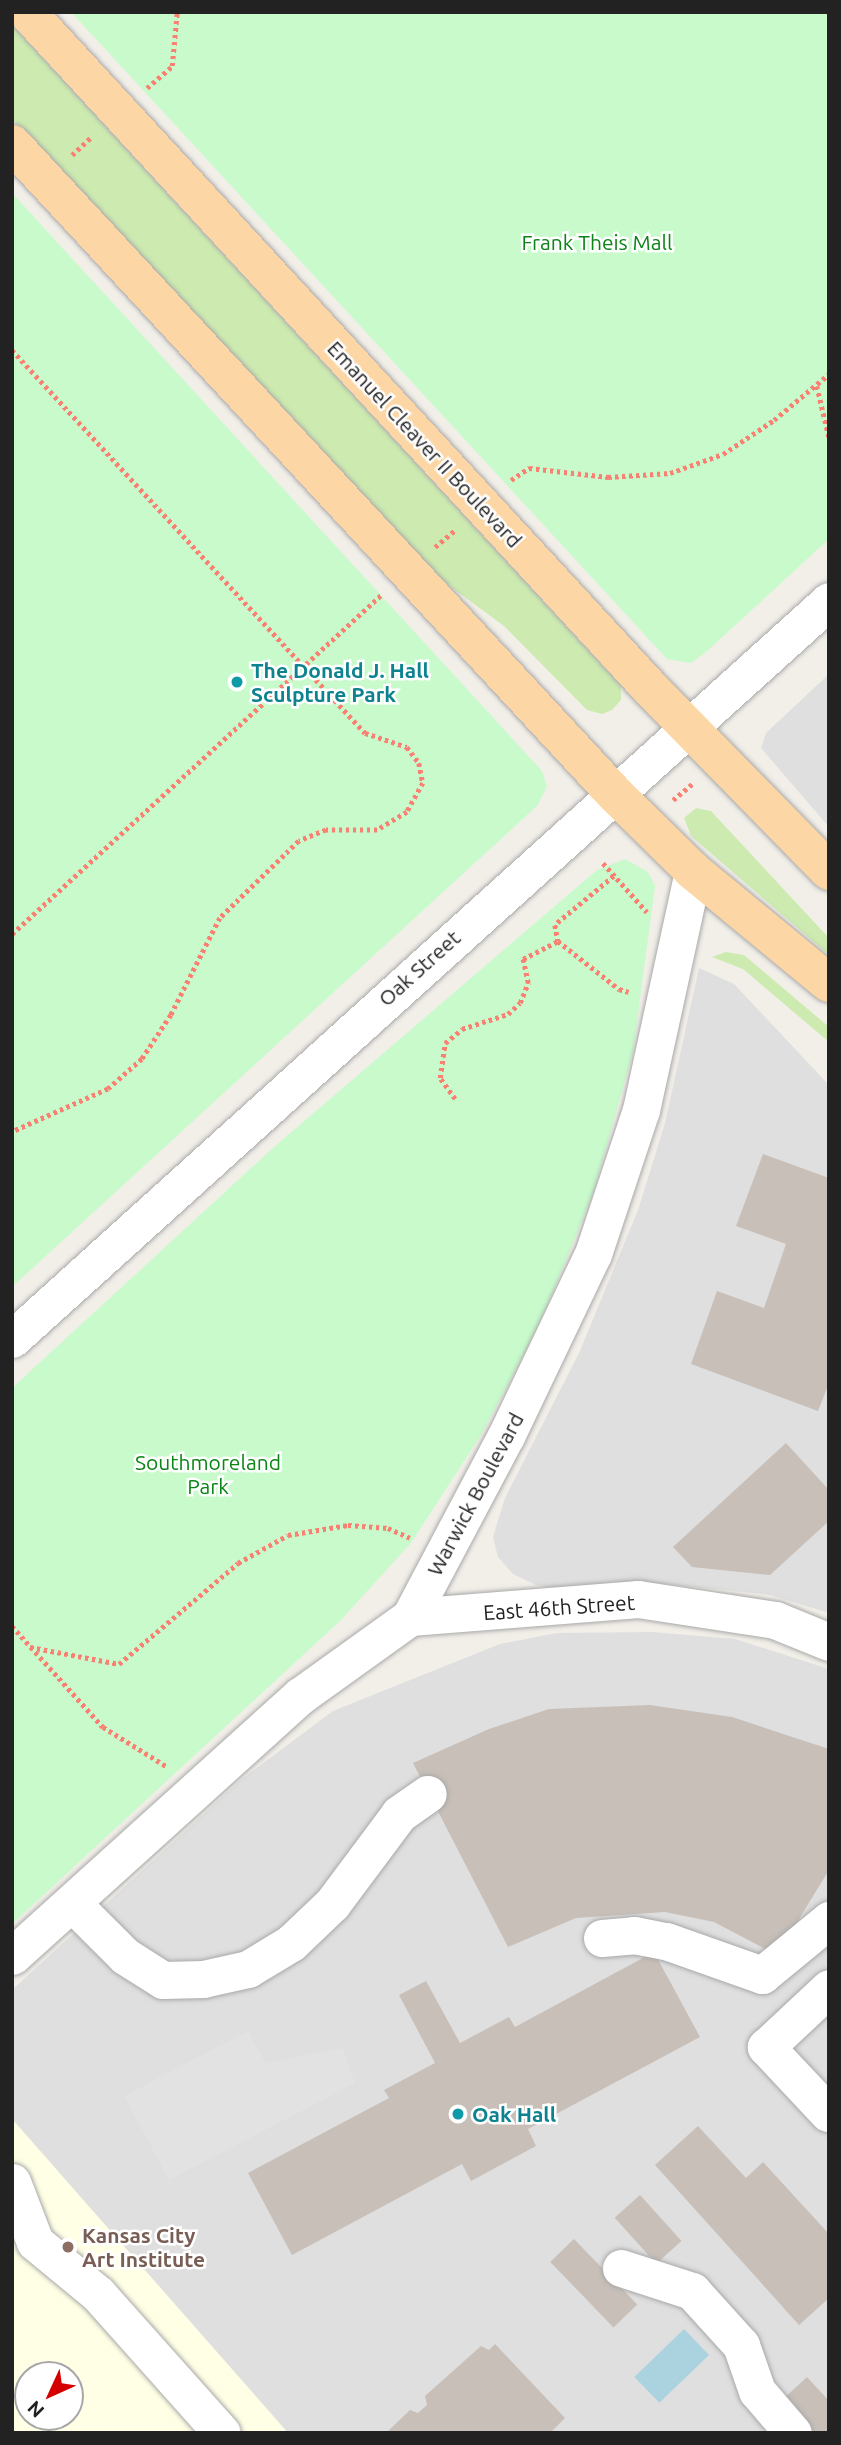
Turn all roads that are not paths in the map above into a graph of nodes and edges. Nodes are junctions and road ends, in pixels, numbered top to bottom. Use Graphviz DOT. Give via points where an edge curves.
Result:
graph roads {
  1 [pos="27,12"];
  2 [pos="12,144"];
  3 [pos="829,601"];
  4 [pos="690,727"];
  5 [pos="614,793"];
  6 [pos="829,871"];
  7 [pos="693,872"];
  8 [pos="829,983"];
  9 [pos="12,1339"];
  10 [pos="410,1616"];
  11 [pos="829,1642"];
  12 [pos="428,1794"];
  13 [pos="72,1903"];
  14 [pos="829,1920"];
  15 [pos="602,1938"];
  16 [pos="12,1956"];
  17 [pos="829,1988"];
  18 [pos="828,2113"];
  19 [pos="12,2182"];
  20 [pos="621,2268"];
  21 [pos="222,2433"];
  22 [pos="793,2433"];
  1 -- 4 [label="main road, Emanuel Cleaver II Boulevard"];
  2 -- 5 [label="main road"];
  3 -- 4 [label="street, Oak Street"];
  4 -- 5 [label="street, Oak Street"];
  4 -- 6 [label="main road, Emanuel Cleaver II Boulevard"];
  5 -- 7 [label="main road"];
  5 -- 9 [label="street, Oak Street"];
  7 -- 8 [label="main road"];
  7 -- 10 [label="street, Warwick Boulevard" via="640,1110 593,1254 506,1436"];
  10 -- 11 [label="street, East 46th Street" via="638,1600 775,1620"];
  10 -- 13 [label="street, Warwick Boulevard" via="300,1696"];
  12 -- 13 [label="street" via="399,1814 332,1904 291,1943 248,1969 203,1979 163,1980 125,1956"];
  13 -- 16 [label="street, Warwick Boulevard"];
  14 -- 15 [label="street" via="762,1975 666,1941 634,1935"];
  17 -- 18 [label="street" via="766,2046"];
  19 -- 21 [label="street" via="35,2242 98,2294"];
  20 -- 22 [label="street" via="692,2291 741,2346 757,2392"];
}
